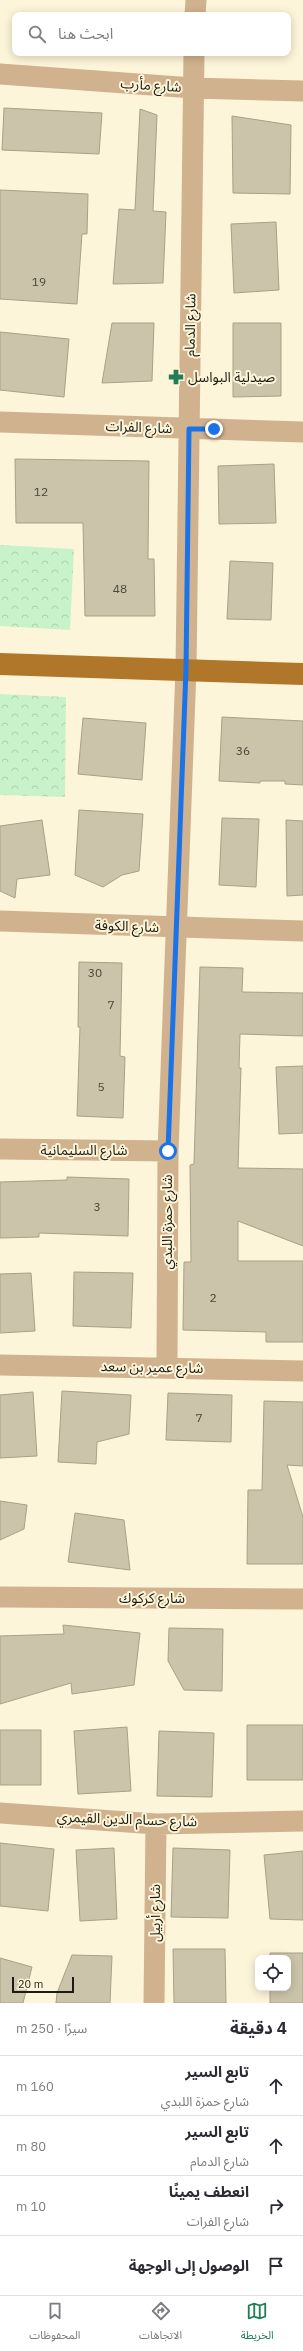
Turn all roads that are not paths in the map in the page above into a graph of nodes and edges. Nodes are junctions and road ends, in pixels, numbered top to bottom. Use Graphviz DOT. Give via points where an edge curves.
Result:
graph roads {
  1 [pos="196,0"];
  2 [pos="196,12"];
  3 [pos="194,56"];
  4 [pos="0,74"];
  5 [pos="193,88"];
  6 [pos="303,91"];
  7 [pos="0,422"];
  8 [pos="189,429"];
  9 [pos="303,432"];
  10 [pos="0,664"];
  11 [pos="186,669"];
  12 [pos="303,674"];
  13 [pos="0,921"];
  14 [pos="177,928"];
  15 [pos="303,931"];
  16 [pos="0,1149"];
  17 [pos="168,1151"];
  18 [pos="0,1365"];
  19 [pos="166,1367"];
  20 [pos="303,1371"];
  21 [pos="0,1597"];
  22 [pos="303,1599"];
  23 [pos="0,1813"];
  24 [pos="303,1821"];
  25 [pos="156,1824"];
  26 [pos="154,2003"];
  1 -- 2 [label="street"];
  3 -- 5 [label="street, شارع الدمام"];
  4 -- 5 [label="street, شارع مأرب"];
  5 -- 6 [label="street, شارع مأرب"];
  5 -- 8 [label="street, شارع الدمام"];
  7 -- 8 [label="street, شارع الفرات"];
  8 -- 9 [label="street, شارع الفرات"];
  8 -- 11 [label="street, شارع الدمام"];
  10 -- 11 [label="main road"];
  11 -- 12 [label="main road"];
  11 -- 14 [label="street, شارع حمزة اللبدي"];
  13 -- 14 [label="street, شارع الكوفة"];
  14 -- 15 [label="street, شارع الكوفة"];
  14 -- 17 [label="street, شارع حمزة اللبدي"];
  16 -- 17 [label="street, شارع السليمانية"];
  17 -- 19 [label="street, شارع حمزة اللبدي"];
  18 -- 19 [label="street, شارع عمير بن سعد"];
  19 -- 20 [label="street, شارع عمير بن سعد"];
  21 -- 22 [label="street, شارع كركوك"];
  23 -- 25 [label="street, شارع حسام الدين القيمري"];
  24 -- 25 [label="street, شارع حسام الدين القيمري"];
  25 -- 26 [label="street, شارع أربيل"];
}
